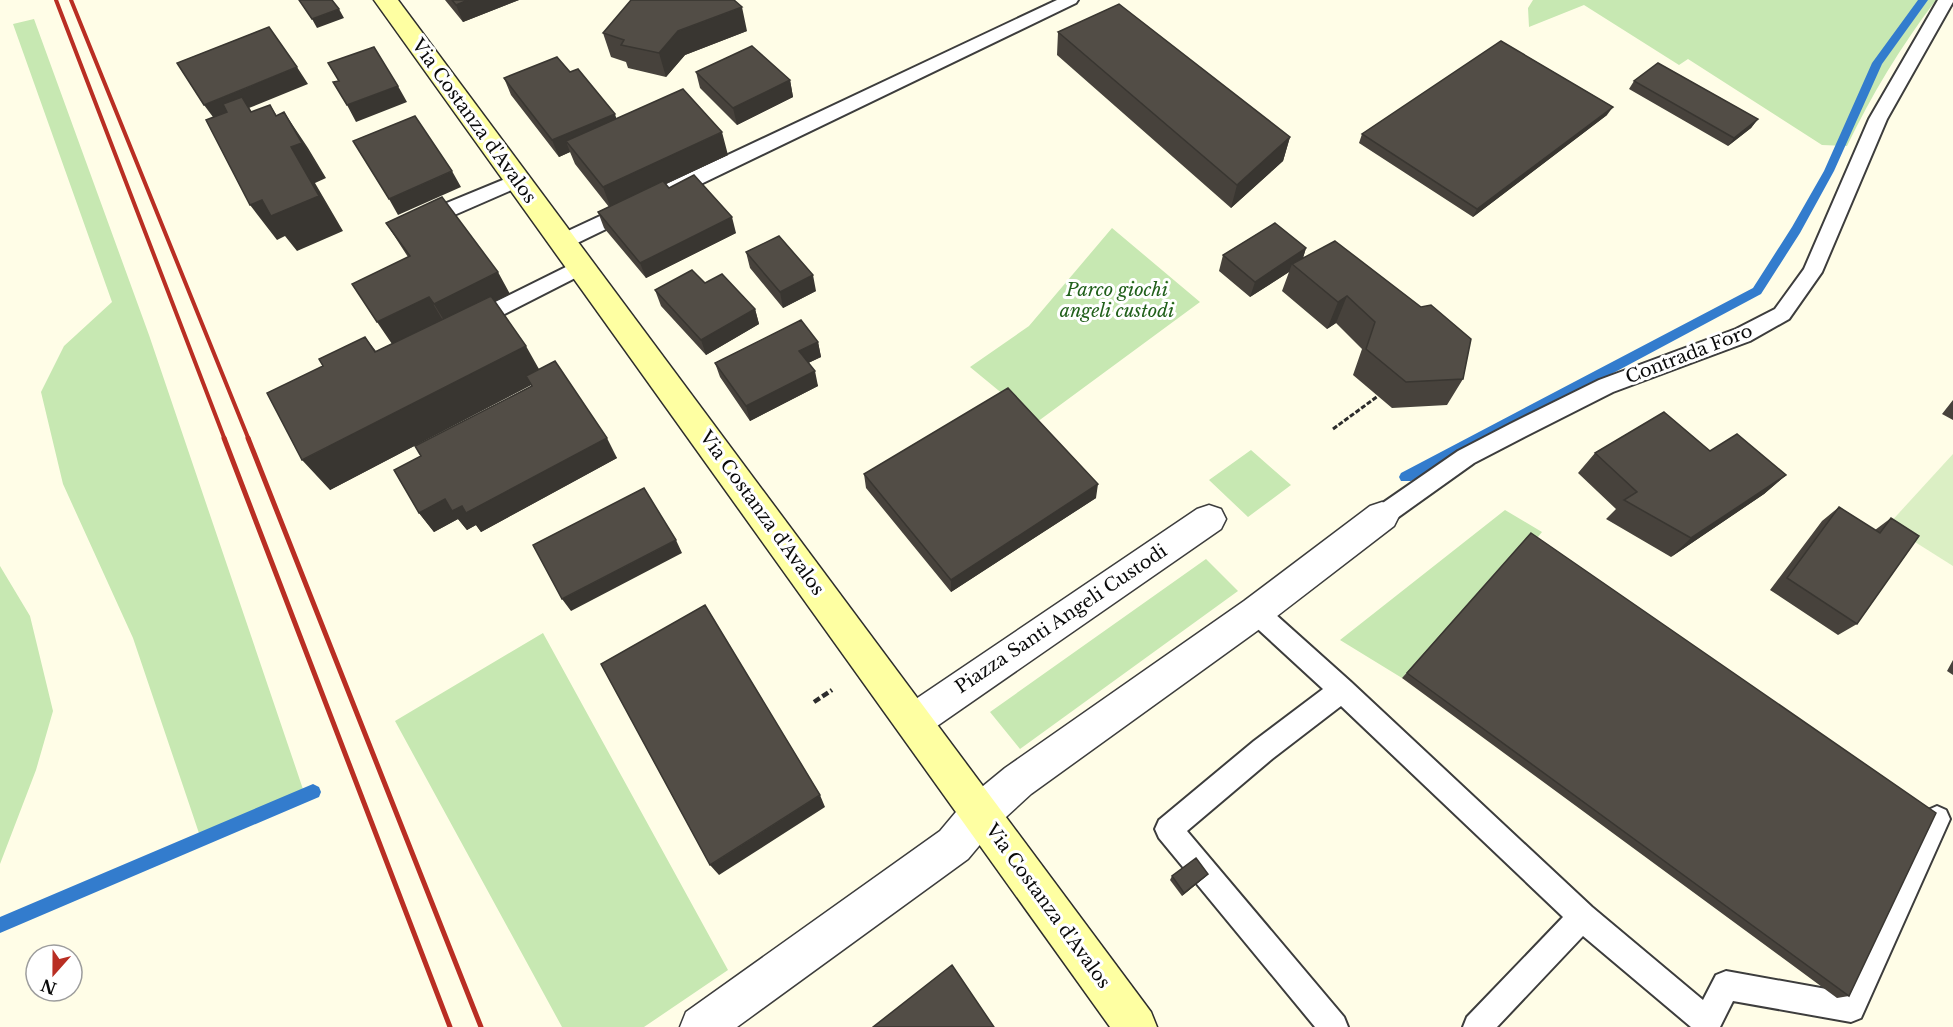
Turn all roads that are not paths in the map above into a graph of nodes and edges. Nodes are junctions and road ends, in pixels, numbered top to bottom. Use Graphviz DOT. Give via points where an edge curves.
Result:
graph roads {
  1 [pos="386,0"];
  2 [pos="1070,0"];
  3 [pos="1946,0"];
  4 [pos="517,180"];
  5 [pos="402,230"];
  6 [pos="571,255"];
  7 [pos="452,331"];
  8 [pos="1382,516"];
  9 [pos="1209,519"];
  10 [pos="1267,602"];
  11 [pos="1342,690"];
  12 [pos="914,721"];
  13 [pos="980,814"];
  14 [pos="1937,819"];
  15 [pos="1582,917"];
  16 [pos="701,1027"];
  17 [pos="1136,1027"];
  18 [pos="1334,1027"];
  19 [pos="1477,1027"];
  1 -- 4 [label="main road, Via Costanza d'Avalos"];
  2 -- 6 [label="lane"];
  3 -- 8 [label="lane, Contrada Foro" via="1878,119 1812,272 1782,314 1743,335 1606,386 1518,430 1466,457"];
  4 -- 5 [label="lane"];
  4 -- 6 [label="main road, Via Costanza d'Avalos"];
  6 -- 7 [label="lane"];
  6 -- 12 [label="main road, Via Costanza d'Avalos"];
  8 -- 10 [label="street"];
  9 -- 12 [label="street, Piazza Santi Angeli Custodi"];
  10 -- 11 [label="lane"];
  10 -- 13 [label="street" via="1018,780"];
  11 -- 15 [label="lane"];
  11 -- 18 [label="lane" via="1168,829"];
  12 -- 13 [label="main road, Via Costanza d'Avalos"];
  13 -- 16 [label="street" via="954,845"];
  13 -- 17 [label="main road, Via Costanza d'Avalos"];
  14 -- 15 [label="lane" via="1851,1008 1726,986 1707,1022"];
  15 -- 19 [label="lane"];
}
